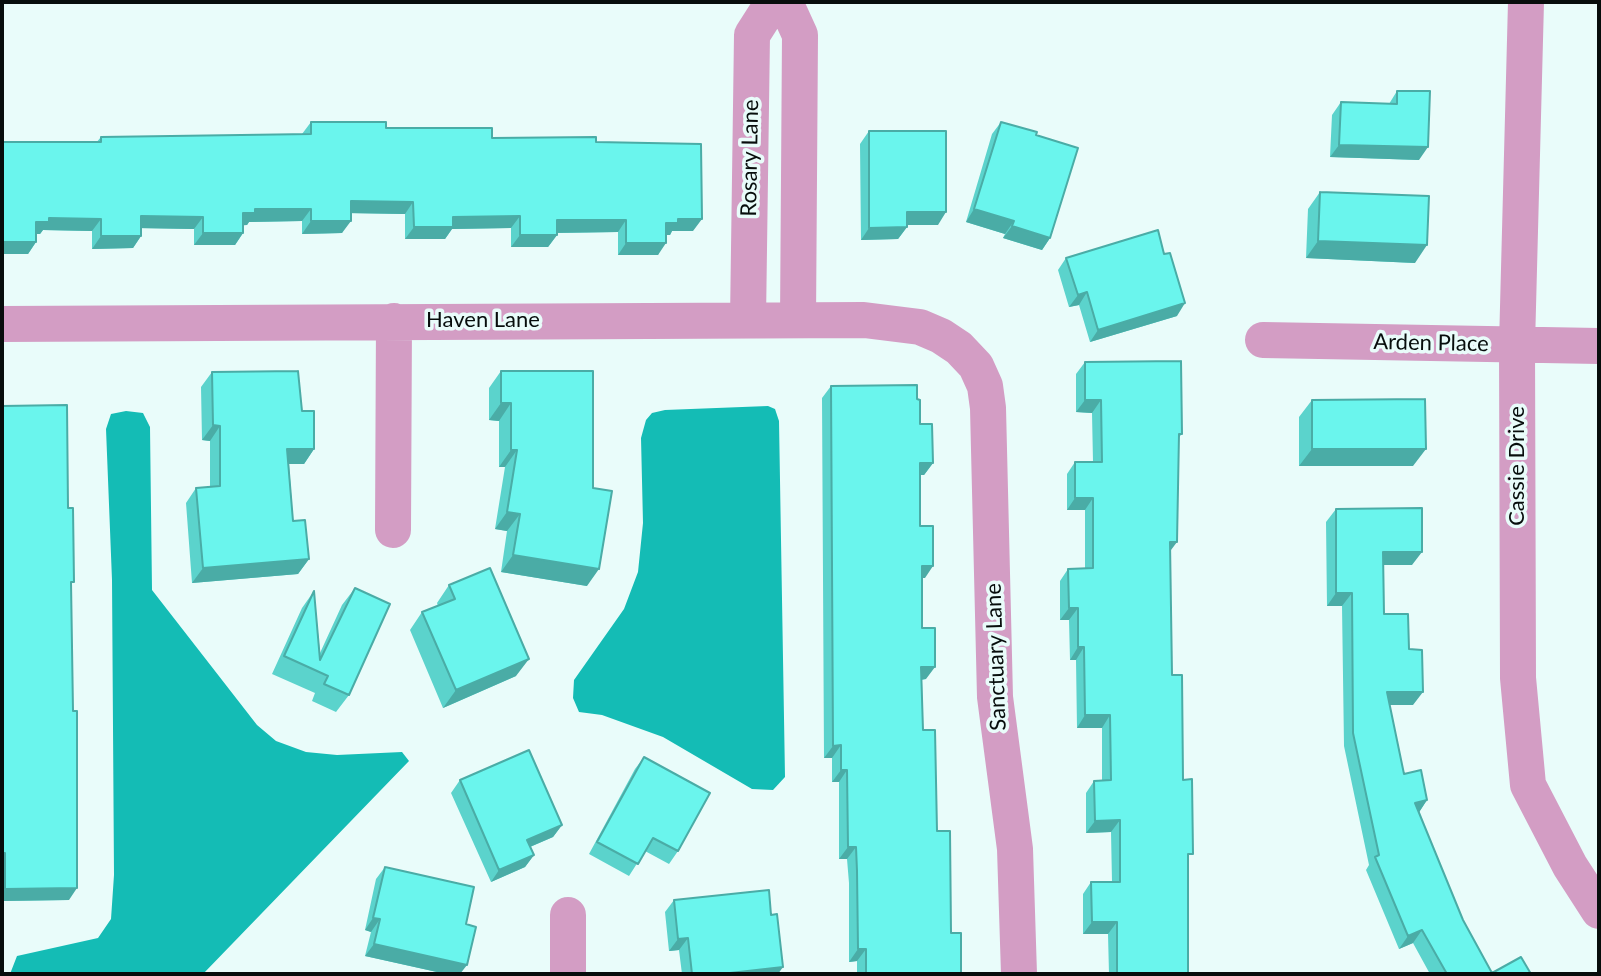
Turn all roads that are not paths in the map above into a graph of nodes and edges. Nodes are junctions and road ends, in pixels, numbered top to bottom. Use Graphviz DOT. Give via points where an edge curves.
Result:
graph roads {
  1 [pos="773,2"];
  2 [pos="785,2"];
  3 [pos="1526,2"];
  4 [pos="748,320"];
  5 [pos="798,320"];
  6 [pos="394,321"];
  7 [pos="2,324"];
  8 [pos="1263,340"];
  9 [pos="1517,345"];
  10 [pos="1599,346"];
  11 [pos="959,348"];
  12 [pos="393,530"];
  13 [pos="1599,911"];
  14 [pos="568,915"];
  15 [pos="568,974"];
  16 [pos="1019,974"];
  1 -- 4 [label="street, Rosary Lane" via="752,35"];
  2 -- 5 [label="street" via="800,35"];
  3 -- 9 [label="street, Cassie Drive"];
  4 -- 5 [label="street, Haven Lane"];
  4 -- 6 [label="street, Haven Lane"];
  5 -- 11 [label="street, Haven Lane" via="909,325"];
  6 -- 7 [label="street, Haven Lane"];
  6 -- 12 [label="street"];
  8 -- 9 [label="street, Arden Place"];
  9 -- 10 [label="street, Arden Place"];
  9 -- 13 [label="street, Cassie Drive" via="1518,678 1528,785"];
  11 -- 16 [label="street, Sanctuary Lane" via="976,366 988,408 995,697 1015,849"];
  14 -- 15 [label="street"];
}
